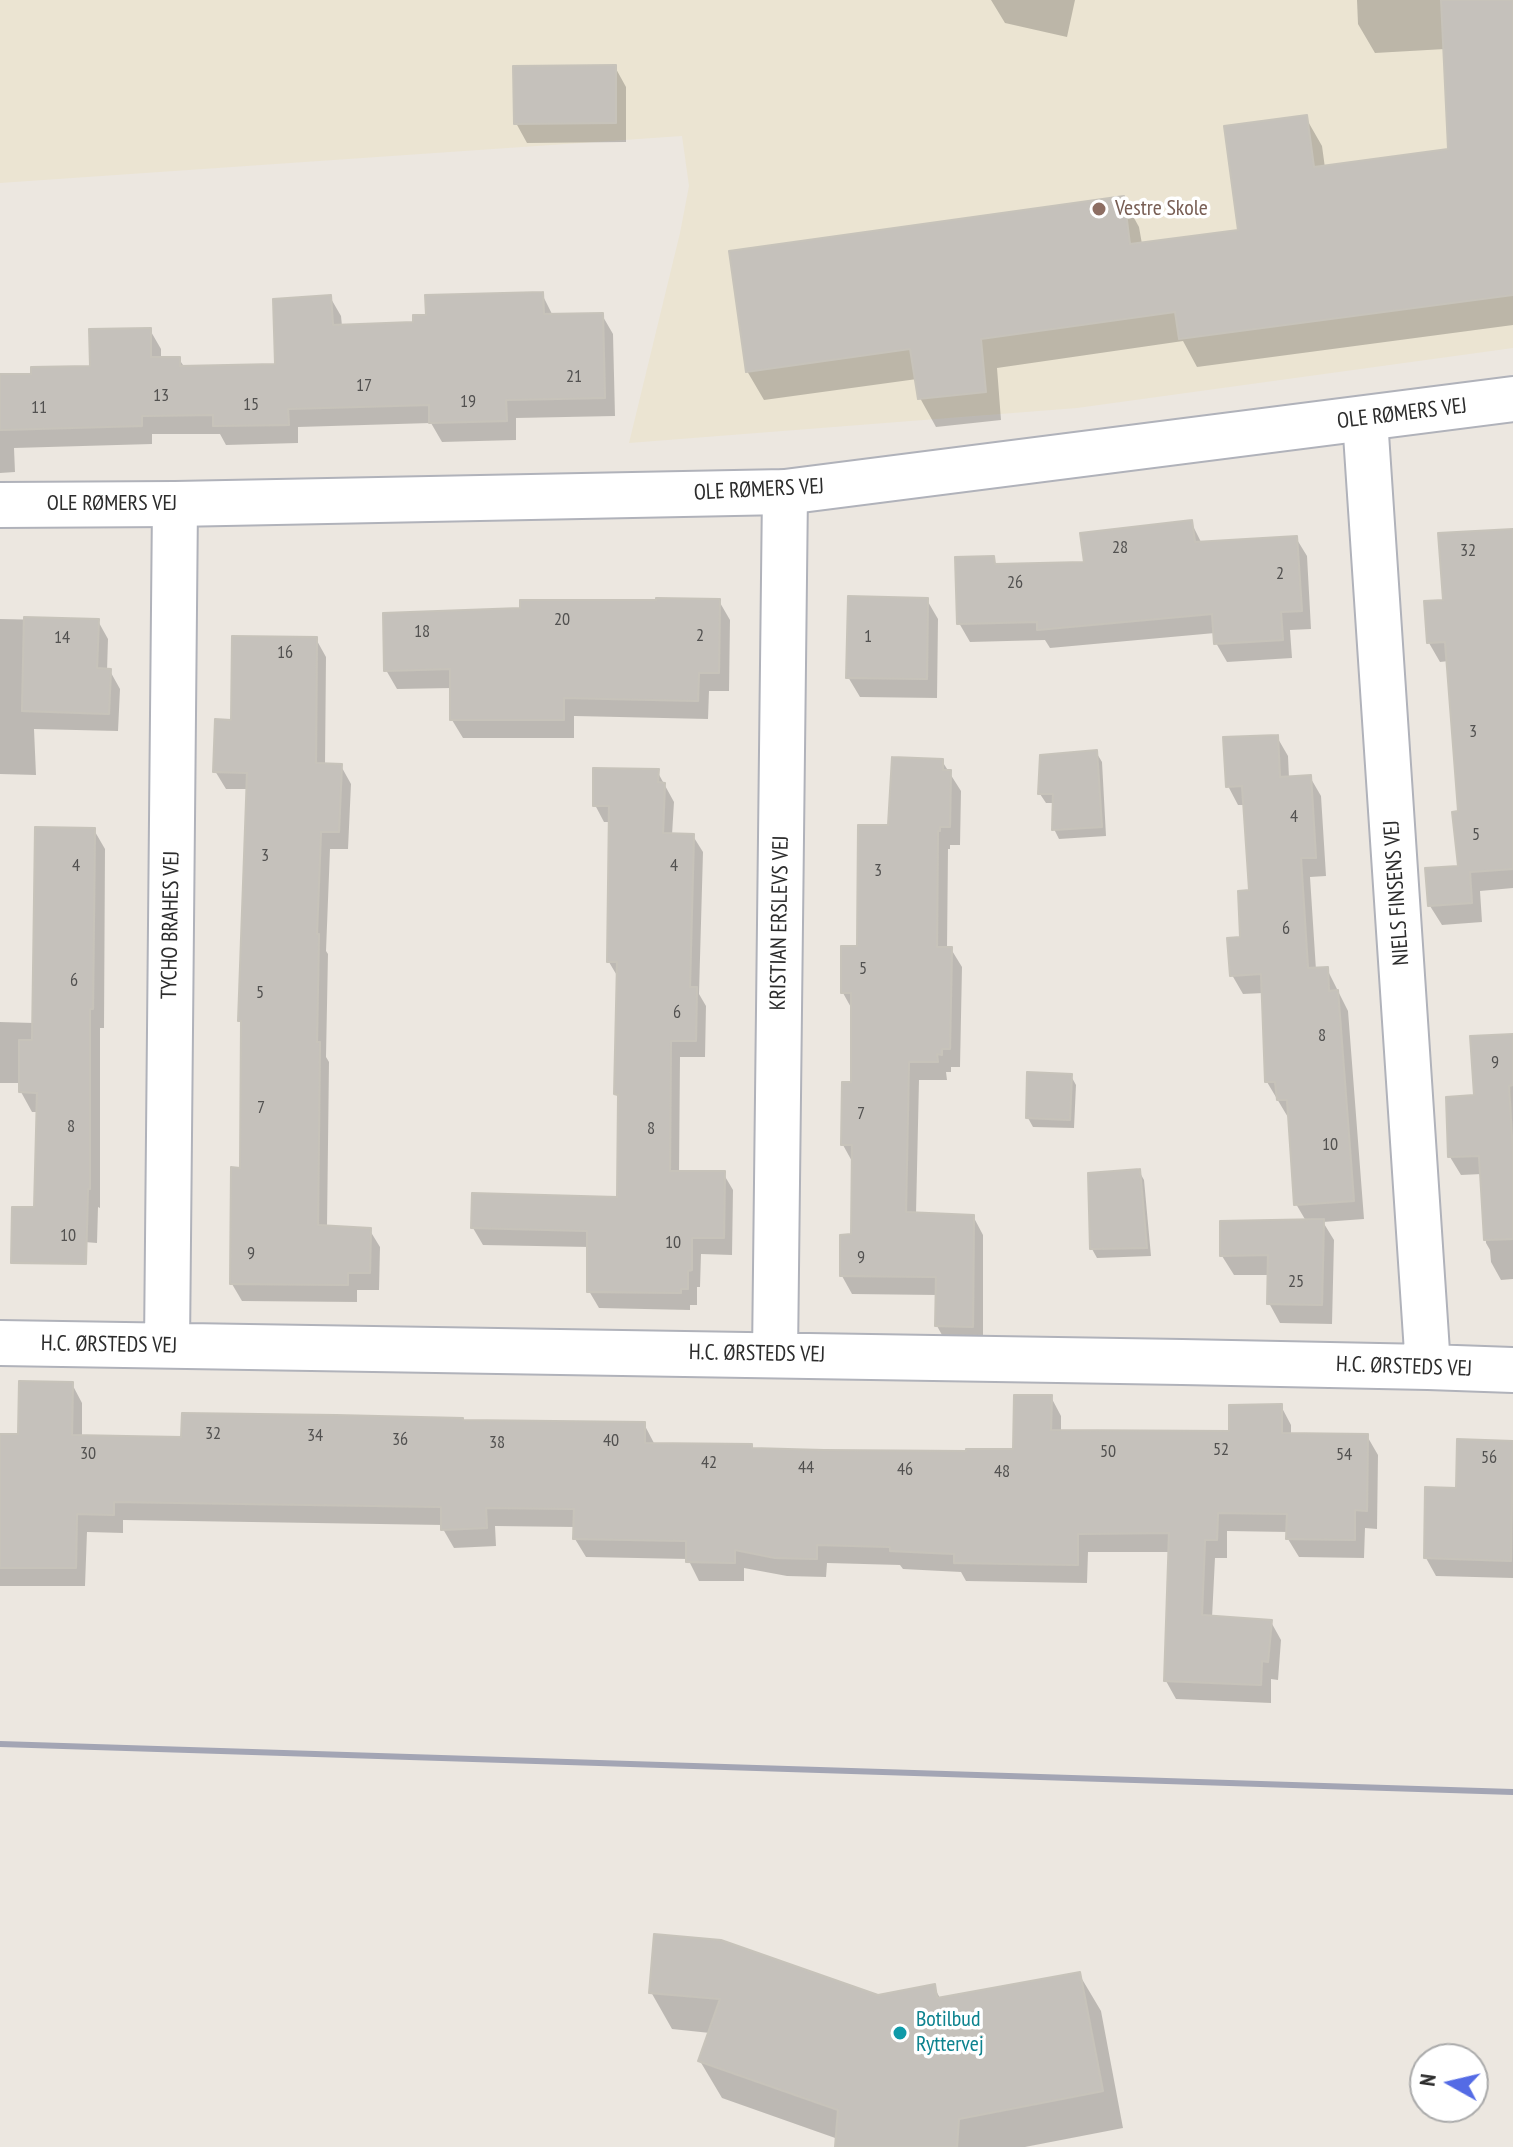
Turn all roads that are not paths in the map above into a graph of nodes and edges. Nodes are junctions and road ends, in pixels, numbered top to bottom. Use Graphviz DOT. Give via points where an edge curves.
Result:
graph roads {
  1 [pos="1513,399"];
  2 [pos="1365,419"];
  3 [pos="785,492"];
  4 [pos="175,504"];
  5 [pos="0,505"];
  6 [pos="0,1343"];
  7 [pos="167,1345"];
  8 [pos="775,1355"];
  9 [pos="1428,1367"];
  10 [pos="1513,1370"];
  1 -- 2 [label="street, OLE RØMERS VEJ"];
  2 -- 3 [label="street, OLE RØMERS VEJ"];
  2 -- 9 [label="street, NIELS FINSENS VEJ"];
  3 -- 4 [label="street, OLE RØMERS VEJ"];
  3 -- 8 [label="street, KRISTIAN ERSLEVS VEJ"];
  4 -- 5 [label="street, OLE RØMERS VEJ"];
  4 -- 7 [label="street, TYCHO BRAHES VEJ"];
  6 -- 7 [label="street, H.C. ØRSTEDS VEJ"];
  7 -- 8 [label="street, H.C. ØRSTEDS VEJ"];
  8 -- 9 [label="street, H.C. ØRSTEDS VEJ"];
  9 -- 10 [label="street, H.C. ØRSTEDS VEJ"];
}
